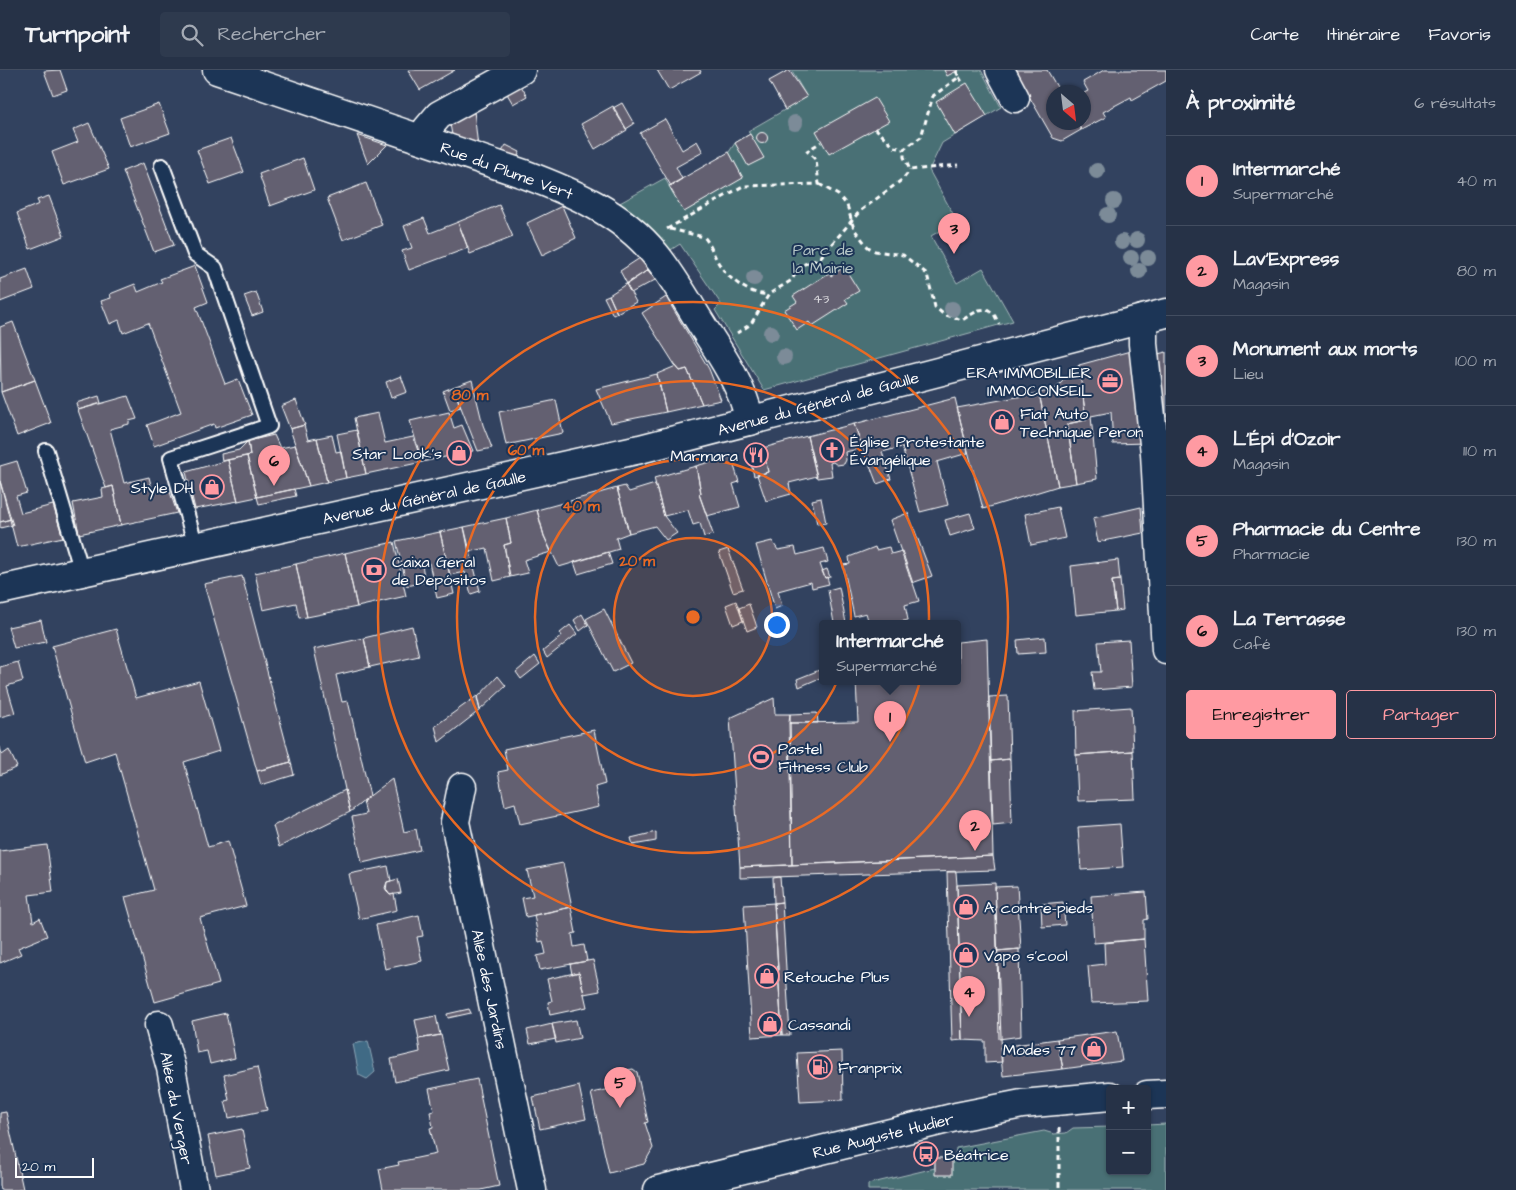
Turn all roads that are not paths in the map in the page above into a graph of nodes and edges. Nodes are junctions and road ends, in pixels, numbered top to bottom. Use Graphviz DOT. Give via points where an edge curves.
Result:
graph roads {
  1 [pos="217,70"];
  2 [pos="521,70"];
  3 [pos="1000,70"];
  4 [pos="1015,98"];
  5 [pos="424,139"];
  6 [pos="162,166"];
  7 [pos="1154,316"];
  8 [pos="750,421"];
  9 [pos="46,451"];
  10 [pos="196,547"];
  11 [pos="82,572"];
  12 [pos="0,590"];
  13 [pos="1166,650"];
  14 [pos="462,788"];
  15 [pos="159,1025"];
  16 [pos="1166,1094"];
  17 [pos="1151,1095"];
  18 [pos="1106,1096"];
  19 [pos="194,1190"];
  20 [pos="532,1190"];
  21 [pos="658,1190"];
  1 -- 5 [label="street, Rue du Plume Vert"];
  2 -- 5 [label="street" via="439,115 427,129"];
  3 -- 4 [label="street"];
  5 -- 8 [label="street, Rue du Plume Vert" via="564,189 599,208 645,243 662,262 716,347 746,400"];
  6 -- 10 [label="lane" via="195,254 215,268 269,426 171,458"];
  7 -- 8 [label="street, Avenue du Général de Gaulle"];
  7 -- 13 [label="street" via="1143,344 1155,453"];
  8 -- 10 [label="street, Avenue du Général de Gaulle" via="640,449"];
  9 -- 11 [label="lane"];
  10 -- 11 [label="street, Avenue du Général de Gaulle"];
  11 -- 12 [label="street, Avenue du Général de Gaulle"];
  14 -- 20 [label="street, Allée des Jardins" via="455,822"];
  15 -- 19 [label="street, Allée du Verger" via="171,1068"];
  16 -- 17 [label="street"];
  18 -- 21 [label="street, Rue Auguste Hudier" via="1055,1100 956,1117"];
}
